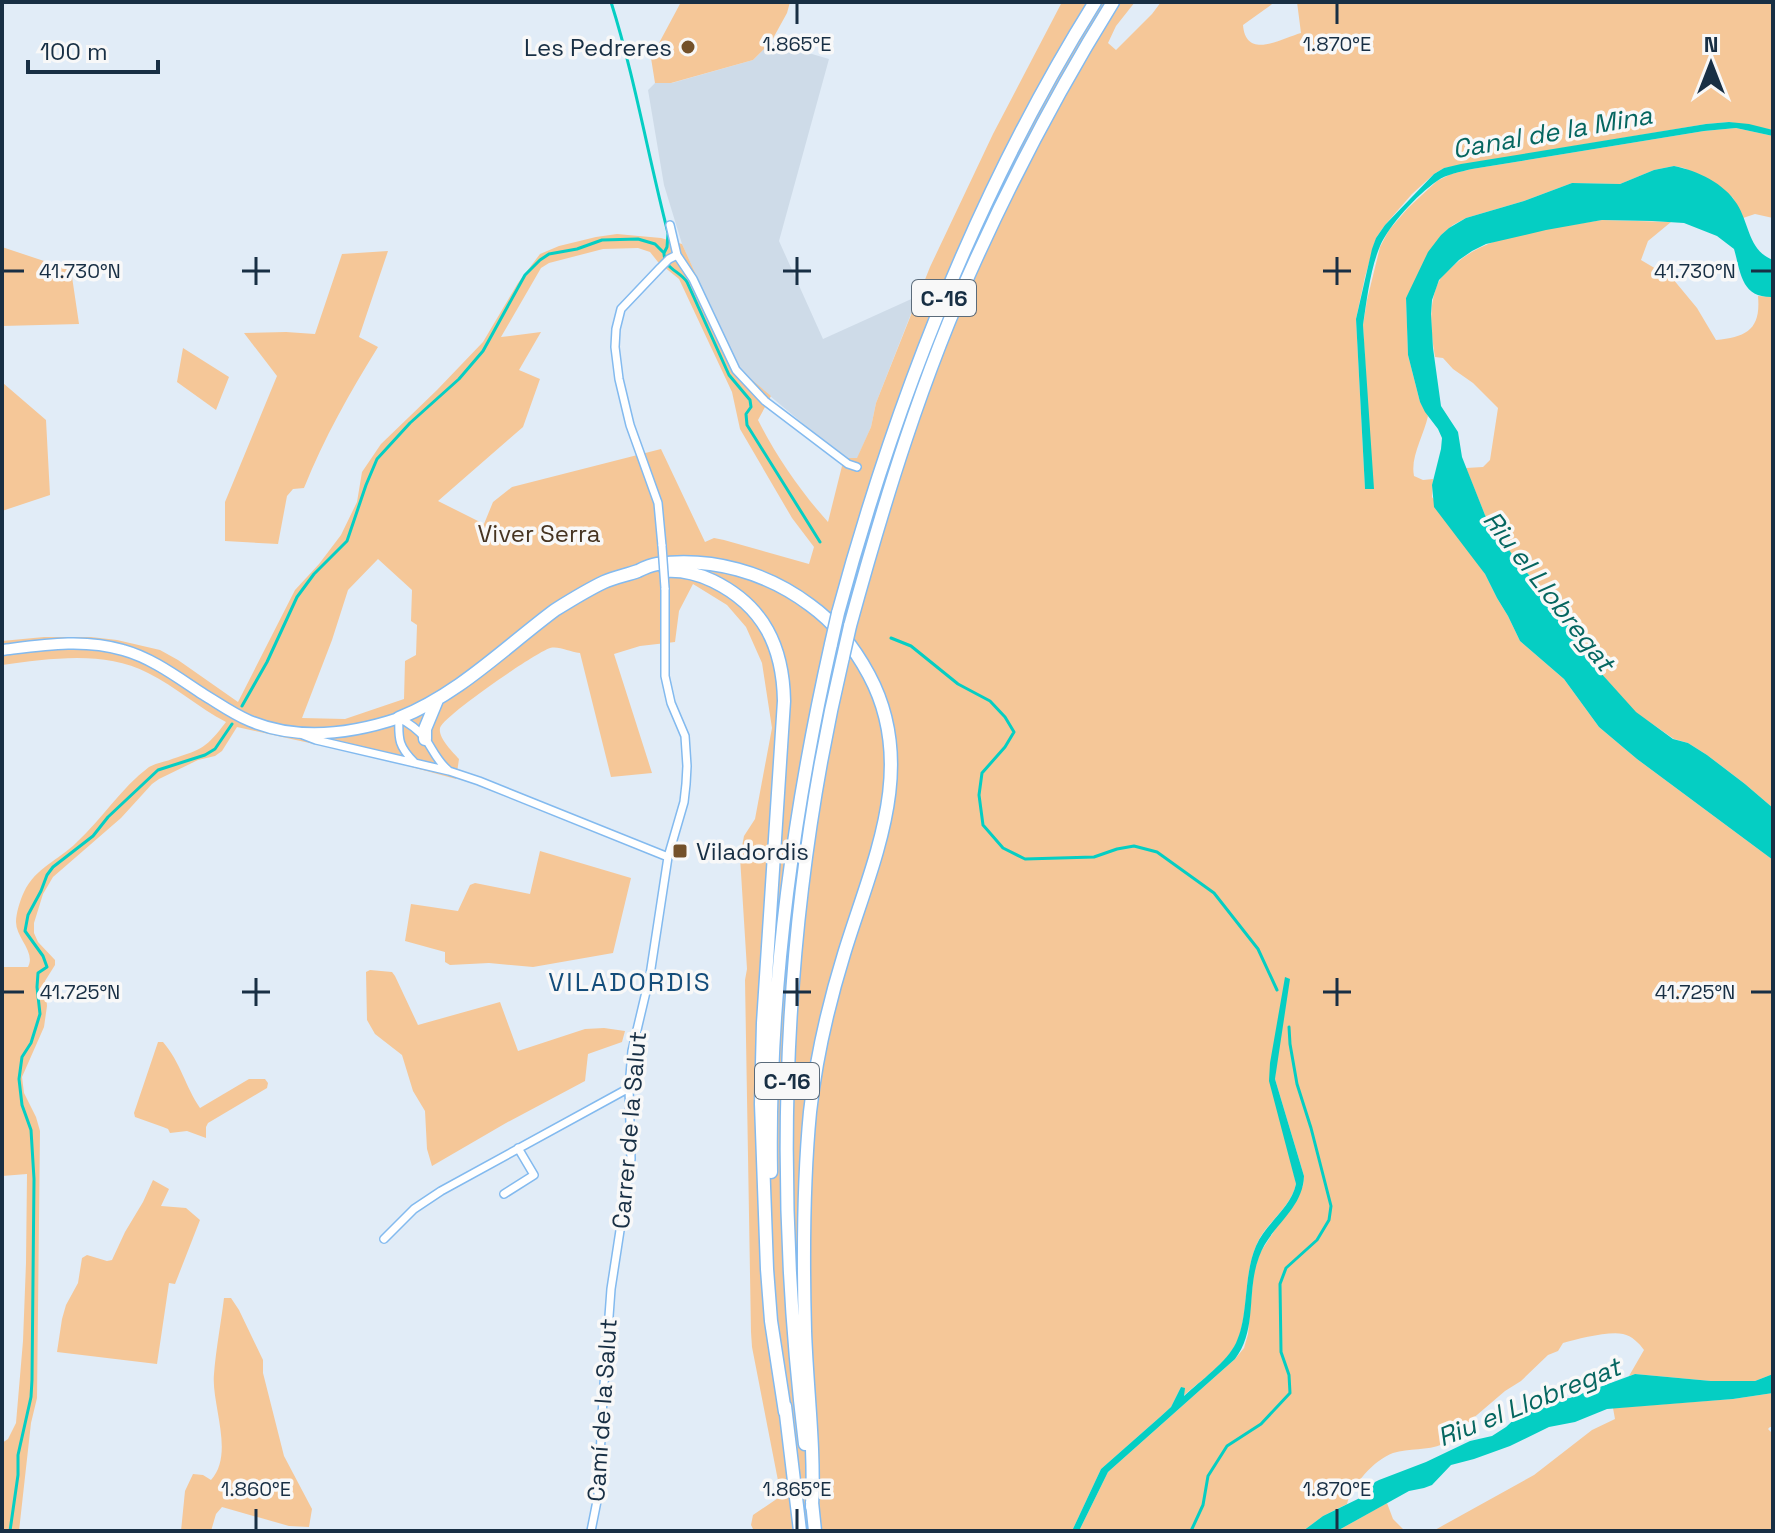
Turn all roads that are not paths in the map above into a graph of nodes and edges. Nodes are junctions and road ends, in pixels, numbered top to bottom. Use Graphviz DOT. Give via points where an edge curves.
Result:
graph roads {
  1 [pos="1095,2"];
  2 [pos="1113,2"];
  3 [pos="670,225"];
  4 [pos="673,257"];
  5 [pos="857,467"];
  6 [pos="639,571"];
  7 [pos="2,650"];
  8 [pos="437,700"];
  9 [pos="399,718"];
  10 [pos="293,731"];
  11 [pos="425,739"];
  12 [pos="415,763"];
  13 [pos="449,771"];
  14 [pos="668,857"];
  15 [pos="629,1088"];
  16 [pos="518,1148"];
  17 [pos="504,1194"];
  18 [pos="384,1239"];
  19 [pos="611,1289"];
  20 [pos="785,1412"];
  21 [pos="812,1507"];
  22 [pos="591,1531"];
  23 [pos="800,1531"];
  24 [pos="815,1531"];
  1 -- 20 [label="highway, C-16, bridge" via="1003,167 929,333 882,460 831,644 794,833 776,1005 772,1240"];
  2 -- 21 [label="highway, C-16, bridge" via="1018,172 975,261 917,406 850,626 824,745 804,877 787,1091 787,1239"];
  3 -- 4 [label="street"];
  4 -- 5 [label="street" via="693,279 736,370 765,401"];
  4 -- 14 [label="street, Carrer de la Salut, bridge" via="621,309 615,347 630,425 658,503 665,676 685,736 684,802"];
  6 -- 8 [label="highway" via="581,594"];
  6 -- 20 [label="highway" via="687,572 728,588 761,619 781,662 784,701 761,1104 771,1321"];
  6 -- 21 [label="highway" via="658,564 724,566 760,576 800,597 841,633 857,655 878,695 888,734 886,814 829,1005 811,1107 804,1249"];
  7 -- 10 [label="street" via="77,643 123,650 252,722"];
  8 -- 9 [label="highway"];
  8 -- 11 [label="highway"];
  9 -- 10 [label="street" via="339,732"];
  9 -- 11 [label="street"];
  9 -- 12 [label="street" via="402,750"];
  10 -- 12 [label="street"];
  11 -- 13 [label="street"];
  12 -- 13 [label="street"];
  13 -- 14 [label="street"];
  14 -- 15 [label="street, Carrer de la Salut"];
  15 -- 16 [label="street"];
  15 -- 19 [label="street, Carrer de la Salut" via="631,1159"];
  16 -- 17 [label="street" via="534,1175"];
  16 -- 18 [label="street" via="414,1209"];
  19 -- 22 [label="street, Camí de la Salut" via="598,1496"];
  20 -- 23 [label="highway, C-16"];
  21 -- 24 [label="highway, C-16"];
}
